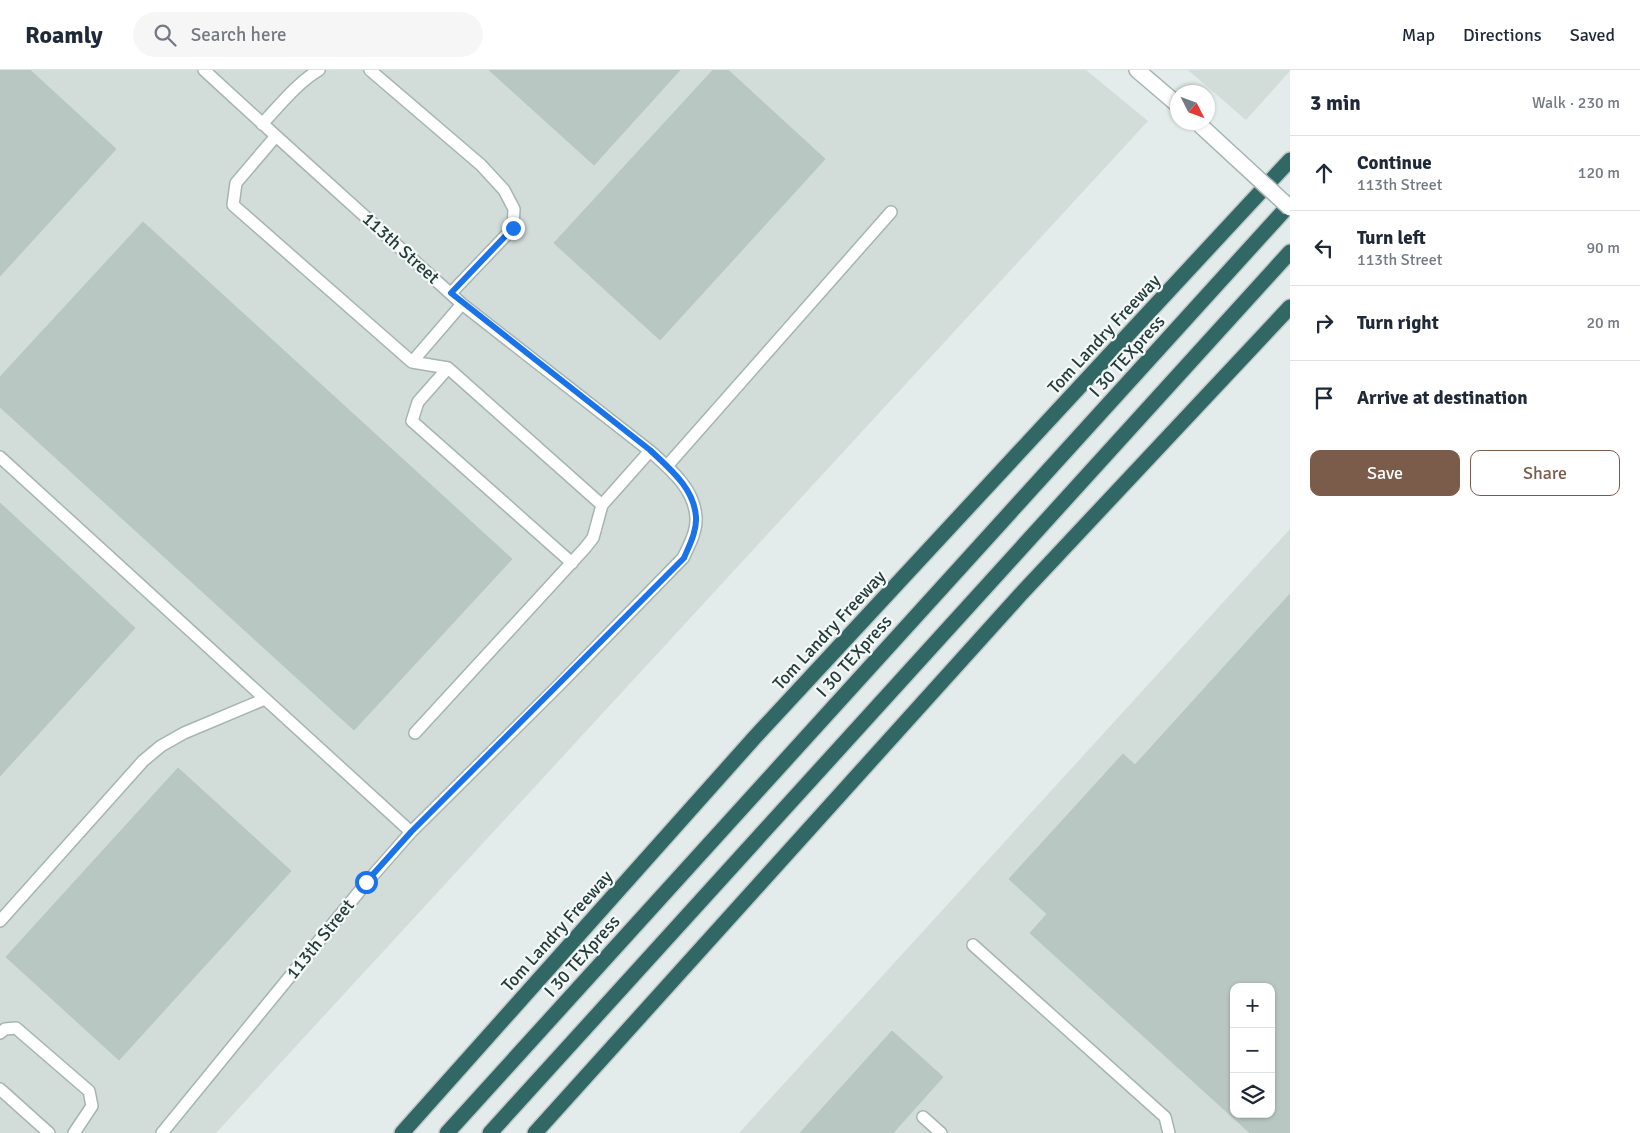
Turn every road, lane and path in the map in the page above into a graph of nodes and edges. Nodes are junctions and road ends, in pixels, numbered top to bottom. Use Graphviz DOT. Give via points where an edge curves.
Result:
graph roads {
  1 [pos="204,70"];
  2 [pos="319,70"];
  3 [pos="370,70"];
  4 [pos="1137,70"];
  5 [pos="1170,98"];
  6 [pos="262,124"];
  7 [pos="1206,130"];
  8 [pos="276,136"];
  9 [pos="1290,160"];
  10 [pos="1290,204"];
  11 [pos="1290,208"];
  12 [pos="891,212"];
  13 [pos="1290,252"];
  14 [pos="451,293"];
  15 [pos="462,304"];
  16 [pos="1290,308"];
  17 [pos="412,362"];
  18 [pos="448,368"];
  19 [pos="650,450"];
  20 [pos="0,457"];
  21 [pos="668,466"];
  22 [pos="602,505"];
  23 [pos="572,563"];
  24 [pos="265,699"];
  25 [pos="415,733"];
  26 [pos="411,832"];
  27 [pos="0,922"];
  28 [pos="973,945"];
  29 [pos="0,1033"];
  30 [pos="0,1089"];
  31 [pos="923,1117"];
  32 [pos="49,1133"];
  33 [pos="74,1133"];
  34 [pos="162,1133"];
  35 [pos="402,1133"];
  36 [pos="446,1133"];
  37 [pos="490,1133"];
  38 [pos="535,1133"];
  39 [pos="941,1133"];
  40 [pos="1169,1133"];
  1 -- 6 [label="lane, 113th Street"];
  2 -- 6 [label="lane"];
  3 -- 14 [label="lane" via="481,165 504,190 514,209 513,228"];
  4 -- 5 [label="street"];
  6 -- 8 [label="lane, 113th Street"];
  7 -- 11 [label="street, bridge"];
  8 -- 14 [label="lane, 113th Street"];
  8 -- 17 [label="lane" via="236,183 233,205"];
  9 -- 35 [label="highway, Tom Landry Freeway" via="755,737"];
  10 -- 36 [label="highway, I 30 TEXpress"];
  12 -- 21 [label="lane"];
  13 -- 37 [label="highway"];
  14 -- 15 [label="lane, 113th Street"];
  15 -- 17 [label="lane"];
  15 -- 19 [label="lane, 113th Street"];
  16 -- 38 [label="highway" via="1020,595"];
  17 -- 18 [label="lane"];
  18 -- 22 [label="lane"];
  18 -- 23 [label="lane" via="418,402 412,421"];
  19 -- 21 [label="lane, 113th Street"];
  19 -- 22 [label="lane"];
  20 -- 24 [label="lane"];
  21 -- 26 [label="lane, 113th Street" via="690,493 696,518 684,558"];
  22 -- 23 [label="lane" via="593,538"];
  23 -- 25 [label="lane"];
  24 -- 26 [label="lane"];
  24 -- 27 [label="lane" via="160,746"];
  26 -- 34 [label="lane, 113th Street"];
  28 -- 40 [label="lane" via="1165,1117"];
  29 -- 33 [label="lane" via="16,1028 89,1091 92,1106"];
  30 -- 32 [label="lane"];
  31 -- 39 [label="lane"];
}
